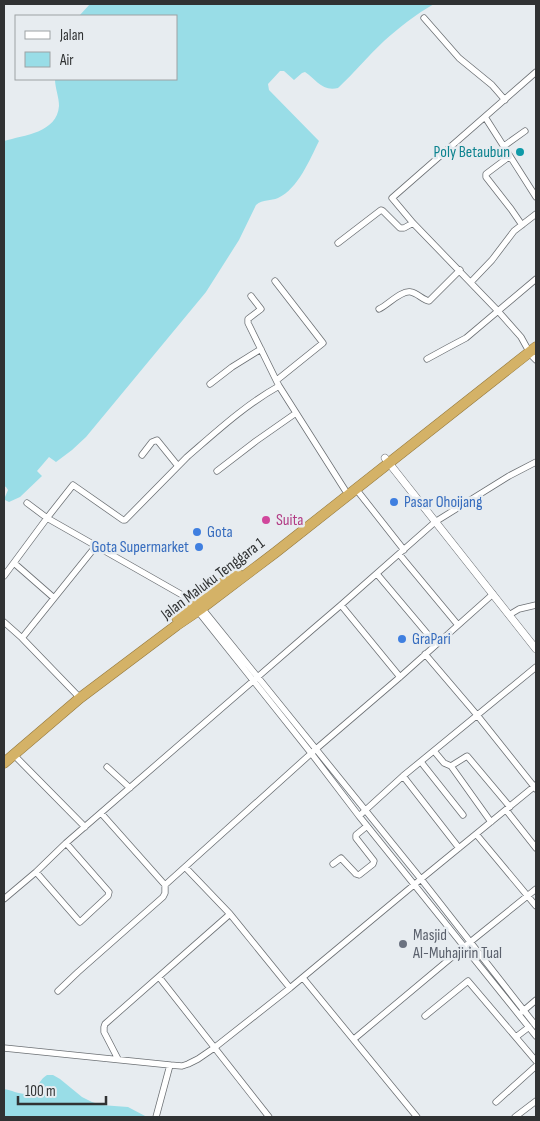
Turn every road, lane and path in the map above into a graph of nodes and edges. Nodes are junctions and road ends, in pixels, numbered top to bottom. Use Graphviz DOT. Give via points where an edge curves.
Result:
graph roads {
  1 [pos="424,18"];
  2 [pos="536,72"];
  3 [pos="505,100"];
  4 [pos="485,116"];
  5 [pos="525,131"];
  6 [pos="504,146"];
  7 [pos="510,156"];
  8 [pos="536,181"];
  9 [pos="529,185"];
  10 [pos="536,197"];
  11 [pos="536,214"];
  12 [pos="413,223"];
  13 [pos="522,225"];
  14 [pos="338,243"];
  15 [pos="460,270"];
  16 [pos="536,279"];
  17 [pos="275,281"];
  18 [pos="471,282"];
  19 [pos="251,296"];
  20 [pos="379,309"];
  21 [pos="498,311"];
  22 [pos="536,339"];
  23 [pos="262,349"];
  24 [pos="532,351"];
  25 [pos="427,359"];
  26 [pos="278,383"];
  27 [pos="210,384"];
  28 [pos="296,414"];
  29 [pos="142,455"];
  30 [pos="387,461"];
  31 [pos="536,462"];
  32 [pos="178,466"];
  33 [pos="218,471"];
  34 [pos="350,489"];
  35 [pos="27,503"];
  36 [pos="47,518"];
  37 [pos="435,522"];
  38 [pos="96,546"];
  39 [pos="402,552"];
  40 [pos="14,563"];
  41 [pos="377,574"];
  42 [pos="4,576"];
  43 [pos="493,594"];
  44 [pos="54,598"];
  45 [pos="196,605"];
  46 [pos="341,605"];
  47 [pos="536,605"];
  48 [pos="509,615"];
  49 [pos="4,622"];
  50 [pos="458,624"];
  51 [pos="22,638"];
  52 [pos="436,644"];
  53 [pos="536,649"];
  54 [pos="425,654"];
  55 [pos="536,667"];
  56 [pos="400,677"];
  57 [pos="255,678"];
  58 [pos="79,696"];
  59 [pos="477,715"];
  60 [pos="316,749"];
  61 [pos="434,751"];
  62 [pos="9,754"];
  63 [pos="311,754"];
  64 [pos="4,762"];
  65 [pos="421,762"];
  66 [pos="451,766"];
  67 [pos="107,767"];
  68 [pos="403,776"];
  69 [pos="536,787"];
  70 [pos="130,788"];
  71 [pos="508,808"];
  72 [pos="365,811"];
  73 [pos="101,813"];
  74 [pos="463,815"];
  75 [pos="359,816"];
  76 [pos="491,822"];
  77 [pos="367,826"];
  78 [pos="85,827"];
  79 [pos="476,834"];
  80 [pos="66,843"];
  81 [pos="459,848"];
  82 [pos="536,848"];
  83 [pos="333,864"];
  84 [pos="185,866"];
  85 [pos="36,872"];
  86 [pos="421,879"];
  87 [pos="165,885"];
  88 [pos="414,885"];
  89 [pos="536,889"];
  90 [pos="528,896"];
  91 [pos="4,899"];
  92 [pos="536,906"];
  93 [pos="230,914"];
  94 [pos="471,942"];
  95 [pos="464,947"];
  96 [pos="159,978"];
  97 [pos="303,978"];
  98 [pos="290,988"];
  99 [pos="58,991"];
  100 [pos="536,1000"];
  101 [pos="521,1012"];
  102 [pos="425,1016"];
  103 [pos="536,1026"];
  104 [pos="529,1027"];
  105 [pos="536,1036"];
  106 [pos="516,1037"];
  107 [pos="354,1039"];
  108 [pos="4,1048"];
  109 [pos="214,1048"];
  110 [pos="118,1059"];
  111 [pos="536,1061"];
  112 [pos="170,1065"];
  113 [pos="536,1066"];
  114 [pos="536,1101"];
  115 [pos="496,1102"];
  116 [pos="157,1116"];
  117 [pos="269,1117"];
  118 [pos="417,1117"];
  119 [pos="515,1117"];
  1 -- 3 [label="street" via="459,58"];
  2 -- 3 [label="street"];
  3 -- 4 [label="street"];
  4 -- 6 [label="street"];
  4 -- 12 [label="street" via="392,198"];
  5 -- 6 [label="street"];
  6 -- 7 [label="street"];
  7 -- 9 [label="street"];
  7 -- 13 [label="street" via="486,177"];
  8 -- 9 [label="street"];
  9 -- 10 [label="street"];
  11 -- 13 [label="street"];
  12 -- 14 [label="street" via="400,228 380,210"];
  12 -- 15 [label="street"];
  13 -- 18 [label="street"];
  15 -- 18 [label="street"];
  15 -- 20 [label="street" via="429,301 409,292"];
  16 -- 21 [label="street"];
  17 -- 26 [label="street" via="323,343"];
  18 -- 21 [label="street"];
  19 -- 23 [label="street" via="261,309 248,321"];
  21 -- 24 [label="street"];
  21 -- 25 [label="street" via="466,338"];
  22 -- 24 [label="highway, Jalan Maluku Tenggara 1"];
  23 -- 26 [label="street"];
  23 -- 27 [label="street"];
  24 -- 30 [label="highway, Jalan Maluku Tenggara 1"];
  26 -- 28 [label="street"];
  26 -- 32 [label="street"];
  28 -- 33 [label="street"];
  28 -- 34 [label="street"];
  29 -- 32 [label="street" via="157,440"];
  30 -- 34 [label="highway, Jalan Maluku Tenggara 1"];
  30 -- 37 [label="street"];
  31 -- 37 [label="street"];
  32 -- 36 [label="street" via="125,520 73,485"];
  34 -- 39 [label="street"];
  34 -- 45 [label="highway, Jalan Maluku Tenggara 1"];
  35 -- 36 [label="street"];
  36 -- 38 [label="street"];
  36 -- 40 [label="street"];
  37 -- 39 [label="street"];
  37 -- 43 [label="street"];
  38 -- 44 [label="street"];
  38 -- 45 [label="street"];
  39 -- 41 [label="street"];
  39 -- 50 [label="street"];
  40 -- 42 [label="street"];
  40 -- 44 [label="street"];
  41 -- 46 [label="street"];
  41 -- 52 [label="street"];
  43 -- 48 [label="street"];
  43 -- 50 [label="street"];
  44 -- 51 [label="street"];
  45 -- 57 [label="street"];
  45 -- 58 [label="highway, Jalan Maluku Tenggara 1" via="177,625"];
  46 -- 56 [label="street"];
  46 -- 57 [label="street"];
  47 -- 48 [label="street" via="518,609"];
  48 -- 53 [label="street"];
  49 -- 51 [label="street"];
  50 -- 52 [label="street"];
  51 -- 58 [label="street"];
  52 -- 54 [label="street"];
  54 -- 56 [label="street"];
  54 -- 59 [label="street"];
  55 -- 59 [label="street"];
  56 -- 60 [label="street"];
  57 -- 60 [label="street"];
  57 -- 63 [label="street"];
  57 -- 70 [label="street"];
  58 -- 62 [label="highway, Jalan Maluku Tenggara 1"];
  59 -- 61 [label="street"];
  59 -- 69 [label="street"];
  60 -- 63 [label="street"];
  60 -- 72 [label="street"];
  61 -- 65 [label="street"];
  61 -- 66 [label="street" via="444,764"];
  62 -- 64 [label="highway, Jalan Maluku Tenggara 1"];
  62 -- 78 [label="street"];
  63 -- 75 [label="street"];
  63 -- 84 [label="street"];
  65 -- 68 [label="street"];
  65 -- 74 [label="street"];
  66 -- 71 [label="street" via="468,756"];
  66 -- 76 [label="street"];
  67 -- 70 [label="street"];
  68 -- 72 [label="street"];
  68 -- 81 [label="street"];
  69 -- 71 [label="street"];
  70 -- 73 [label="street"];
  71 -- 76 [label="street"];
  71 -- 82 [label="street"];
  72 -- 75 [label="street"];
  72 -- 86 [label="street"];
  73 -- 78 [label="street"];
  73 -- 87 [label="street"];
  75 -- 77 [label="street"];
  76 -- 79 [label="street"];
  77 -- 83 [label="street" via="356,838 373,864 360,875 341,858"];
  77 -- 88 [label="street"];
  78 -- 80 [label="street"];
  79 -- 81 [label="street"];
  79 -- 90 [label="street"];
  80 -- 85 [label="street"];
  80 -- 85 [label="street" via="109,892 108,896 80,922"];
  81 -- 86 [label="street"];
  84 -- 87 [label="street"];
  84 -- 93 [label="street"];
  85 -- 91 [label="street"];
  86 -- 88 [label="street"];
  86 -- 94 [label="street"];
  87 -- 99 [label="street" via="163,896"];
  88 -- 95 [label="street"];
  88 -- 97 [label="street"];
  89 -- 90 [label="street"];
  90 -- 92 [label="street"];
  90 -- 94 [label="street"];
  93 -- 96 [label="street"];
  93 -- 98 [label="street"];
  94 -- 95 [label="street"];
  94 -- 101 [label="street"];
  95 -- 101 [label="street"];
  95 -- 107 [label="street"];
  96 -- 109 [label="street"];
  96 -- 110 [label="street" via="105,1024 104,1032"];
  97 -- 98 [label="street"];
  97 -- 107 [label="street"];
  98 -- 109 [label="street"];
  100 -- 101 [label="street"];
  101 -- 103 [label="street"];
  101 -- 104 [label="street"];
  102 -- 106 [label="street" via="468,981"];
  104 -- 105 [label="street"];
  104 -- 106 [label="street"];
  106 -- 111 [label="street"];
  107 -- 118 [label="street"];
  108 -- 110 [label="street"];
  109 -- 112 [label="street" via="188,1064"];
  109 -- 117 [label="street"];
  110 -- 112 [label="street"];
  112 -- 116 [label="street"];
  113 -- 115 [label="street"];
  114 -- 119 [label="street"];
}
